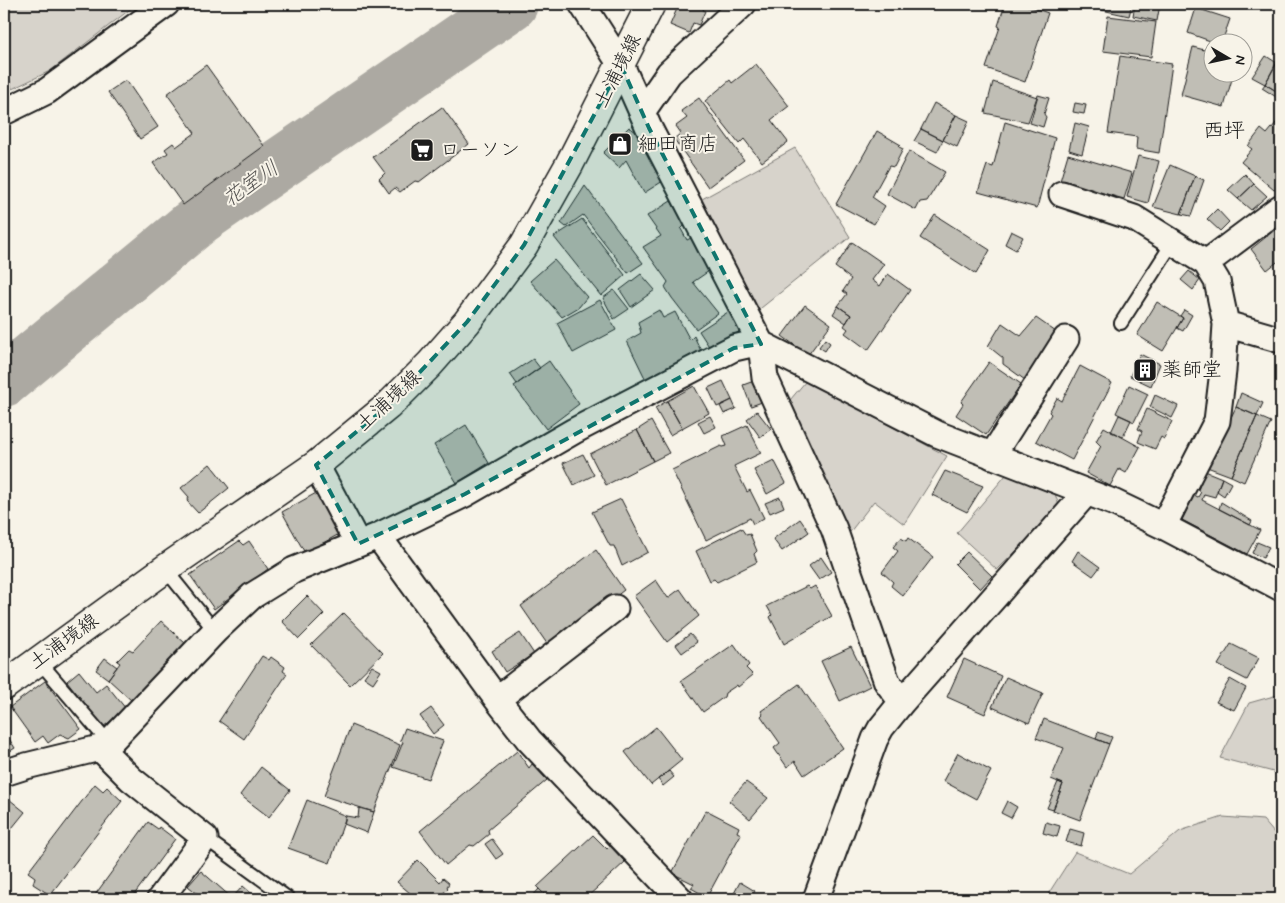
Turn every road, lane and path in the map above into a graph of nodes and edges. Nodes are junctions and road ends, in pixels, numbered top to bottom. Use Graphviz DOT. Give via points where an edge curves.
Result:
graph roads {
  1 [pos="166,4"];
  2 [pos="582,4"];
  3 [pos="651,4"];
  4 [pos="743,4"];
  5 [pos="621,65"];
  6 [pos="4,112"];
  7 [pos="642,112"];
  8 [pos="1062,194"];
  9 [pos="1281,208"];
  10 [pos="1173,242"];
  11 [pos="1206,263"];
  12 [pos="1121,323"];
  13 [pos="1226,324"];
  14 [pos="1066,339"];
  15 [pos="1281,340"];
  16 [pos="761,344"];
  17 [pos="992,456"];
  18 [pos="316,465"];
  19 [pos="1087,492"];
  20 [pos="1163,526"];
  21 [pos="368,540"];
  22 [pos="165,569"];
  23 [pos="1281,588"];
  24 [pos="615,608"];
  25 [pos="215,631"];
  26 [pos="39,661"];
  27 [pos="4,686"];
  28 [pos="496,698"];
  29 [pos="902,702"];
  30 [pos="104,745"];
  31 [pos="4,773"];
  32 [pos="205,838"];
  33 [pos="160,899"];
  34 [pos="288,899"];
  35 [pos="680,899"];
  36 [pos="816,899"];
  1 -- 6 [label="street" via="48,92"];
  2 -- 5 [label="street"];
  3 -- 5 [label="main road, 土浦境線"];
  4 -- 7 [label="street" via="669,73"];
  5 -- 7 [label="street"];
  5 -- 18 [label="main road, 土浦境線" via="570,165 524,244 467,322 388,406"];
  7 -- 16 [label="street"];
  8 -- 10 [label="street" via="1134,218"];
  9 -- 11 [label="street"];
  10 -- 11 [label="street"];
  10 -- 12 [label="lane"];
  11 -- 13 [label="street" via="1217,281"];
  13 -- 15 [label="street"];
  13 -- 20 [label="street" via="1216,421"];
  14 -- 17 [label="street"];
  16 -- 17 [label="street" via="937,434"];
  16 -- 21 [label="street" via="734,348 574,432 466,494"];
  16 -- 29 [label="street" via="765,378 834,529 888,682"];
  17 -- 19 [label="street"];
  18 -- 21 [label="street"];
  18 -- 22 [label="main road, 土浦境線"];
  19 -- 20 [label="street"];
  19 -- 29 [label="street"];
  20 -- 23 [label="street"];
  21 -- 25 [label="street" via="294,570 252,596"];
  21 -- 28 [label="street"];
  22 -- 25 [label="lane"];
  22 -- 26 [label="main road, 土浦境線"];
  24 -- 28 [label="street"];
  25 -- 30 [label="street"];
  26 -- 27 [label="main road, 土浦境線"];
  26 -- 30 [label="lane"];
  28 -- 35 [label="street" via="529,740"];
  29 -- 36 [label="street" via="874,739"];
  30 -- 31 [label="street"];
  30 -- 32 [label="street" via="131,779"];
  32 -- 33 [label="street"];
  32 -- 34 [label="lane"];
}
